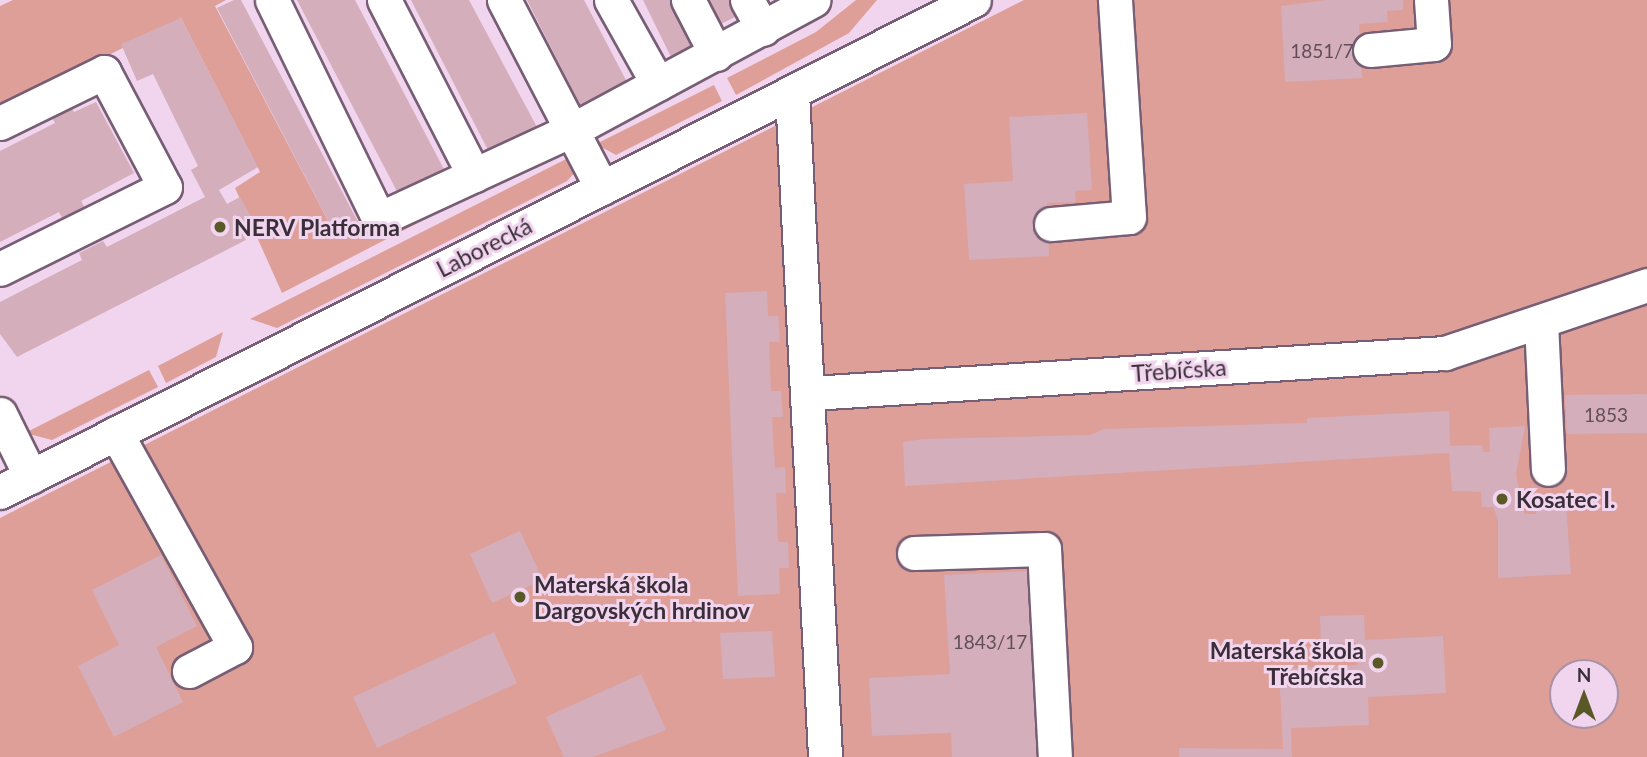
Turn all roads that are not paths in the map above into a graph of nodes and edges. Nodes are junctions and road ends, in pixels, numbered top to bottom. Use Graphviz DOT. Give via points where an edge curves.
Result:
graph roads {
  1 [pos="272,0"];
  2 [pos="384,0"];
  3 [pos="503,0"];
  4 [pos="611,0"];
  5 [pos="688,0"];
  6 [pos="747,0"];
  7 [pos="814,0"];
  8 [pos="1115,0"];
  9 [pos="1431,0"];
  10 [pos="970,1"];
  11 [pos="763,29"];
  12 [pos="1370,50"];
  13 [pos="716,54"];
  14 [pos="658,84"];
  15 [pos="792,93"];
  16 [pos="0,123"];
  17 [pos="574,129"];
  18 [pos="474,175"];
  19 [pos="602,188"];
  20 [pos="1051,224"];
  21 [pos="0,269"];
  22 [pos="1647,285"];
  23 [pos="1541,322"];
  24 [pos="811,393"];
  25 [pos="0,414"];
  26 [pos="116,433"];
  27 [pos="1548,469"];
  28 [pos="31,477"];
  29 [pos="0,492"];
  30 [pos="914,553"];
  31 [pos="189,671"];
  32 [pos="825,757"];
  33 [pos="1055,757"];
  1 -- 18 [label="street" via="379,219"];
  2 -- 18 [label="street"];
  3 -- 17 [label="street"];
  4 -- 14 [label="street"];
  5 -- 13 [label="street"];
  6 -- 11 [label="street"];
  7 -- 11 [label="street"];
  8 -- 20 [label="street" via="1129,217"];
  9 -- 12 [label="street" via="1434,44"];
  10 -- 15 [label="street, Laborecká"];
  11 -- 13 [label="street"];
  13 -- 14 [label="street"];
  14 -- 17 [label="street"];
  15 -- 19 [label="street, Laborecká"];
  15 -- 24 [label="street"];
  16 -- 21 [label="street" via="104,72 165,187"];
  17 -- 18 [label="street"];
  17 -- 19 [label="street"];
  19 -- 26 [label="street, Laborecká"];
  22 -- 23 [label="street"];
  23 -- 24 [label="street, Třebíčska" via="1445,353"];
  23 -- 27 [label="street"];
  24 -- 32 [label="street"];
  25 -- 28 [label="street"];
  26 -- 28 [label="street, Laborecká"];
  26 -- 31 [label="street" via="234,647"];
  28 -- 29 [label="street, Laborecká"];
  30 -- 33 [label="street" via="1044,549"];
}
